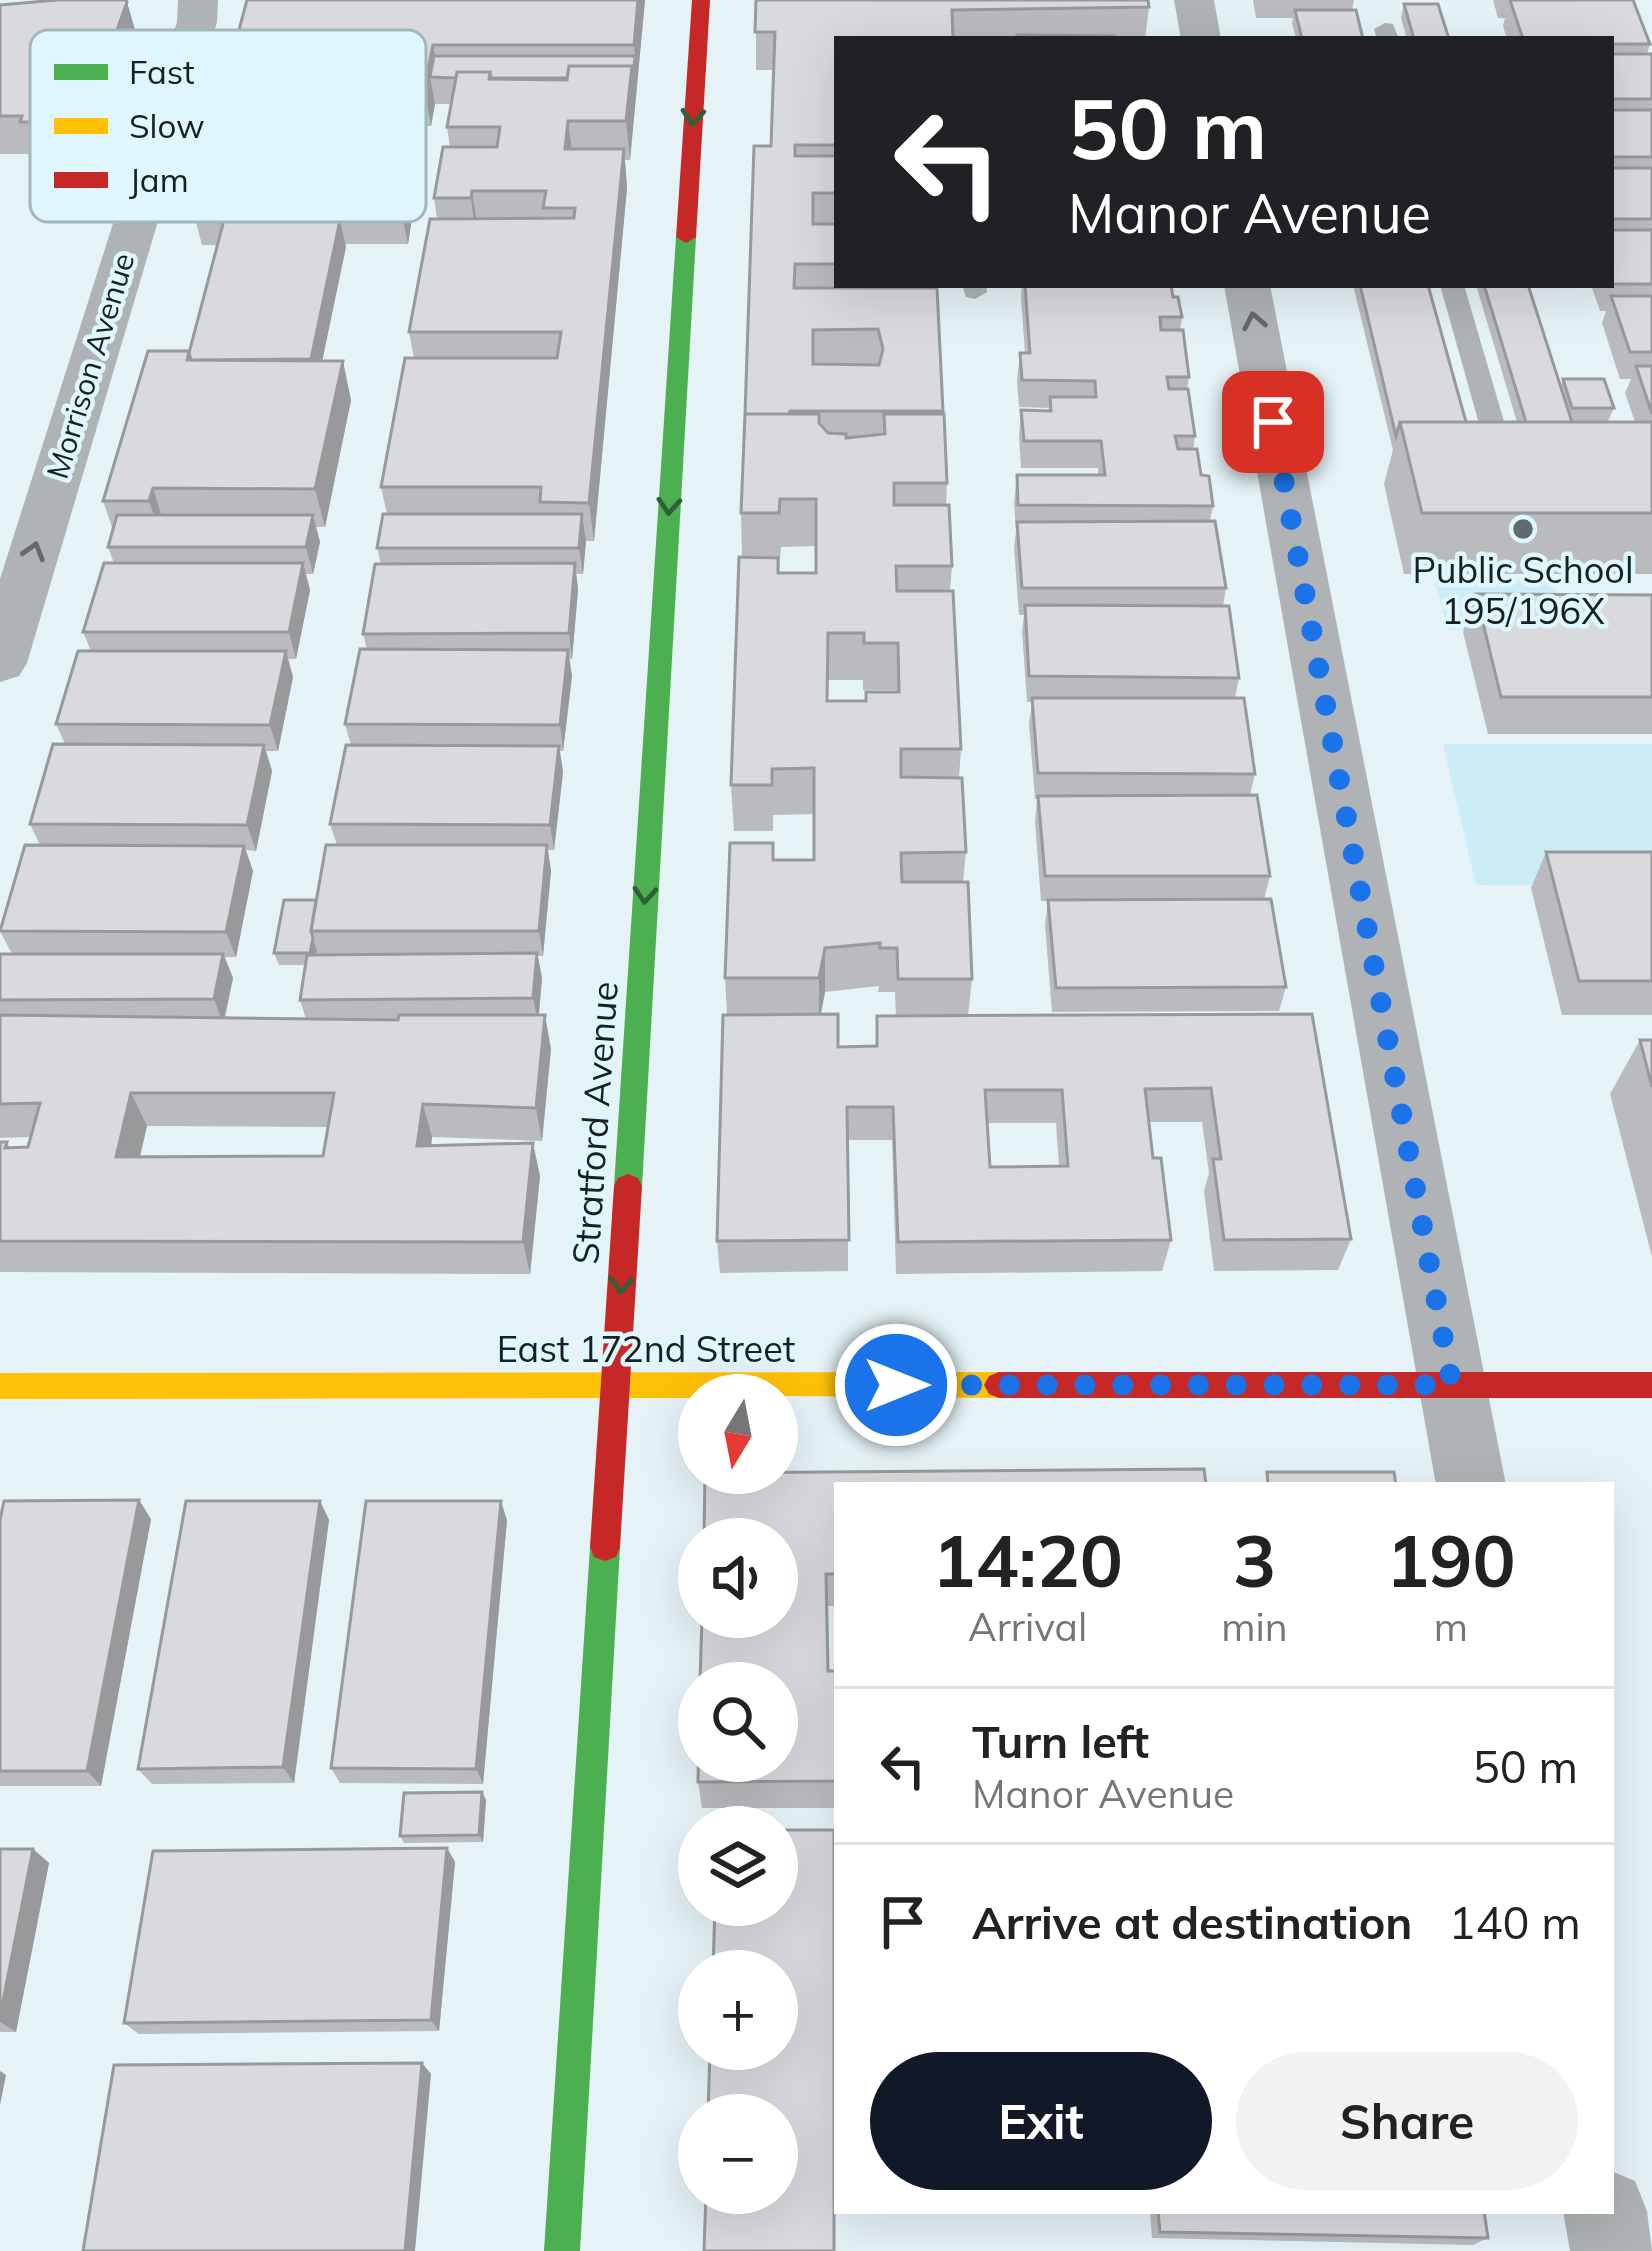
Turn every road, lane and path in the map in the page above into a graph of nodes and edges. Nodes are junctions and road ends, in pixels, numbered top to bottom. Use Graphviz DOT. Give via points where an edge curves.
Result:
graph roads {
  1 [pos="198,0"];
  2 [pos="700,0"];
  3 [pos="1194,0"];
  4 [pos="195,30"];
  5 [pos="1200,36"];
  6 [pos="136,222"];
  7 [pos="1248,288"];
  8 [pos="1453,288"];
  9 [pos="1500,452"];
  10 [pos="0,663"];
  11 [pos="615,1384"];
  12 [pos="1452,1385"];
  13 [pos="1652,1385"];
  14 [pos="0,1386"];
  15 [pos="1470,1482"];
  16 [pos="1607,2214"];
  17 [pos="562,2251"];
  18 [pos="1613,2251"];
  4 -- 1 [label="street, Morrison Avenue, one-way"];
  2 -- 11 [label="street, Stratford Avenue, one-way"];
  3 -- 5 [label="street"];
  10 -- 6 [label="street, Morrison Avenue, one-way"];
  12 -- 7 [label="street, one-way"];
  8 -- 9 [label="lane"];
  11 -- 12 [label="street, East 172nd Street"];
  11 -- 14 [label="street, East 172nd Street"];
  11 -- 17 [label="street, Stratford Avenue"];
  12 -- 13 [label="street, East 172nd Street"];
  12 -- 15 [label="street"];
  16 -- 18 [label="street"];
}
